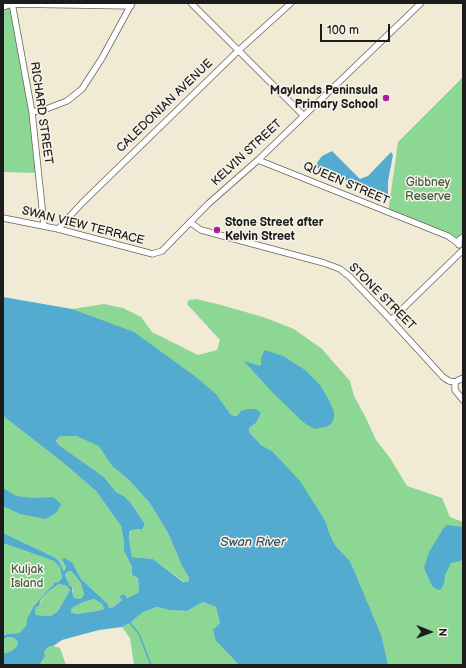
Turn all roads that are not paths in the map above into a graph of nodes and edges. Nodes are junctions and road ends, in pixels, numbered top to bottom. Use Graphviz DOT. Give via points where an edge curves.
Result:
graph roads {
  1 [pos="12,3"];
  2 [pos="191,3"];
  3 [pos="291,3"];
  4 [pos="421,3"];
  5 [pos="132,4"];
  6 [pos="3,7"];
  7 [pos="239,50"];
  8 [pos="32,112"];
  9 [pos="303,115"];
  10 [pos="258,160"];
  11 [pos="3,218"];
  12 [pos="191,223"];
  13 [pos="44,226"];
  14 [pos="58,229"];
  15 [pos="461,244"];
  16 [pos="157,253"];
  17 [pos="391,320"];
  18 [pos="463,378"];
  19 [pos="455,382"];
  20 [pos="463,400"];
  1 -- 5 [label="street"];
  1 -- 6 [label="street"];
  1 -- 8 [label="street, RICHARD STREET"];
  2 -- 7 [label="street"];
  3 -- 7 [label="street, CALEDONIAN AVENUE"];
  4 -- 9 [label="street, KELVIN STREET"];
  5 -- 8 [label="street" via="82,89 67,101"];
  7 -- 9 [label="street"];
  7 -- 14 [label="street, CALEDONIAN AVENUE"];
  8 -- 13 [label="street, RICHARD STREET"];
  9 -- 10 [label="street, KELVIN STREET"];
  10 -- 12 [label="street, KELVIN STREET" via="208,204"];
  10 -- 15 [label="street, QUEEN STREET" via="448,236"];
  11 -- 13 [label="street, SWAN VIEW TERRACE"];
  12 -- 16 [label="street, KELVIN STREET"];
  12 -- 17 [label="street, STONE STREET" via="201,230 340,269"];
  13 -- 14 [label="street, SWAN VIEW TERRACE"];
  14 -- 16 [label="street, SWAN VIEW TERRACE"];
  15 -- 17 [label="street" via="455,256"];
  17 -- 19 [label="street, STONE STREET" via="443,377"];
  18 -- 19 [label="street"];
  19 -- 20 [label="street" via="455,390"];
}
